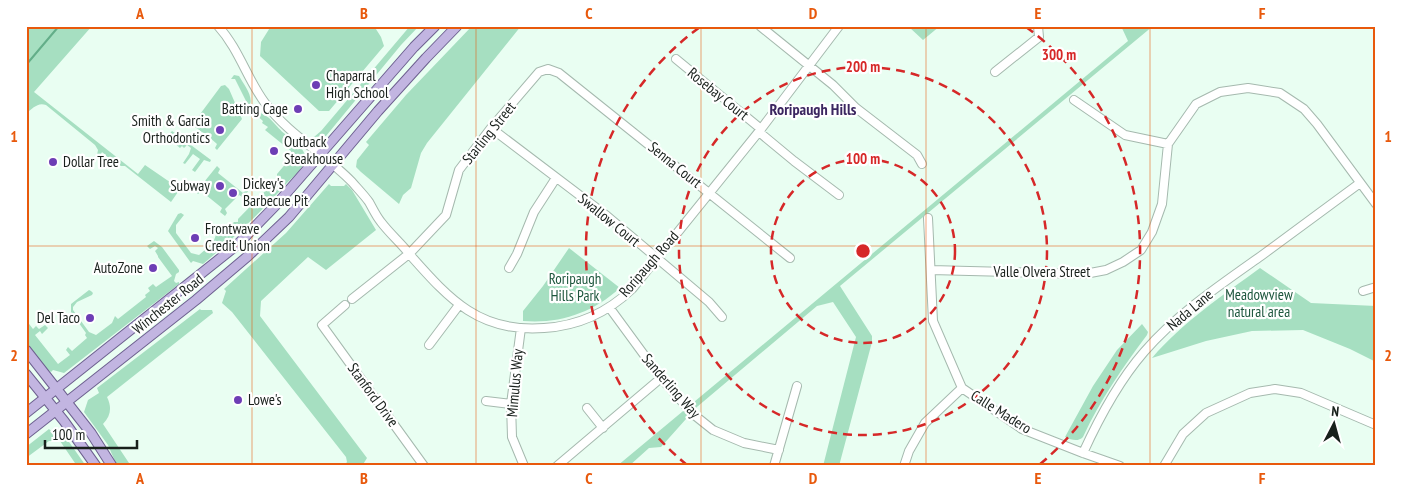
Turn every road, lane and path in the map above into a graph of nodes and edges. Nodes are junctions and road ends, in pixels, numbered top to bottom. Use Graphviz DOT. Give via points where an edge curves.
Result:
graph roads {
  1 [pos="218,26"];
  2 [pos="435,26"];
  3 [pos="457,26"];
  4 [pos="760,26"];
  5 [pos="839,26"];
  6 [pos="1038,26"];
  7 [pos="676,59"];
  8 [pos="810,66"];
  9 [pos="995,72"];
  10 [pos="559,73"];
  11 [pos="1074,100"];
  12 [pos="490,128"];
  13 [pos="760,130"];
  14 [pos="1168,144"];
  15 [pos="319,155"];
  16 [pos="922,164"];
  17 [pos="333,165"];
  18 [pos="556,178"];
  19 [pos="1360,183"];
  20 [pos="709,193"];
  21 [pos="839,195"];
  22 [pos="1376,204"];
  23 [pos="928,218"];
  24 [pos="410,253"];
  25 [pos="656,258"];
  26 [pos="790,258"];
  27 [pos="509,268"];
  28 [pos="931,270"];
  29 [pos="1376,287"];
  30 [pos="1363,292"];
  31 [pos="352,299"];
  32 [pos="345,305"];
  33 [pos="459,305"];
  34 [pos="609,307"];
  35 [pos="722,317"];
  36 [pos="521,328"];
  37 [pos="429,345"];
  38 [pos="26,350"];
  39 [pos="26,374"];
  40 [pos="661,378"];
  41 [pos="797,386"];
  42 [pos="962,388"];
  43 [pos="56,389"];
  44 [pos="45,398"];
  45 [pos="486,401"];
  46 [pos="67,402"];
  47 [pos="511,404"];
  48 [pos="587,408"];
  49 [pos="56,412"];
  50 [pos="26,413"];
  51 [pos="1376,425"];
  52 [pos="603,428"];
  53 [pos="26,434"];
  54 [pos="779,450"];
  55 [pos="1082,453"];
  56 [pos="96,466"];
  57 [pos="112,466"];
  58 [pos="424,466"];
  59 [pos="524,466"];
  60 [pos="557,466"];
  61 [pos="774,466"];
  62 [pos="904,466"];
  63 [pos="1120,466"];
  64 [pos="1164,466"];
  1 -- 15 [label="street, Roripaugh Road" via="238,53 265,102"];
  2 -- 15 [label="main road, Winchester Road"];
  3 -- 17 [label="main road, Winchester Road"];
  4 -- 8 [label="street"];
  5 -- 8 [label="street, Roripaugh Road"];
  6 -- 9 [label="street" via="1038,37"];
  7 -- 13 [label="street, Rosebay Court"];
  8 -- 13 [label="street, Roripaugh Road"];
  8 -- 16 [label="street" via="856,108 917,155"];
  10 -- 12 [label="street, Starling Street" via="548,69 539,72"];
  10 -- 20 [label="street, Senna Court"];
  11 -- 14 [label="street" via="1125,135"];
  12 -- 18 [label="street, Swallow Court"];
  12 -- 24 [label="street, Starling Street" via="460,170 446,215"];
  13 -- 20 [label="street, Roripaugh Road"];
  13 -- 21 [label="street, Rosebay Court"];
  14 -- 19 [label="street, Valle Olvera Street" via="1196,104 1215,93 1248,88 1280,93 1313,119"];
  14 -- 28 [label="street, Valle Olvera Street" via="1162,204 1152,232 1141,250 1122,262 1106,270 1085,274"];
  15 -- 17 [label="street, Roripaugh Road"];
  15 -- 43 [label="main road, Winchester Road" via="237,245"];
  17 -- 24 [label="street, Roripaugh Road"];
  17 -- 46 [label="main road, Winchester Road" via="288,217 248,256"];
  18 -- 25 [label="street, Swallow Court"];
  18 -- 27 [label="street" via="534,212"];
  19 -- 22 [label="street, Valle Olvera Street"];
  19 -- 55 [label="street, Nada Lane" via="1227,280 1167,329 1128,374 1097,422"];
  20 -- 25 [label="street, Roripaugh Road"];
  20 -- 26 [label="street, Senna Court"];
  23 -- 28 [label="street, Calle Madero"];
  24 -- 31 [label="street, Starling Street"];
  24 -- 33 [label="street, Roripaugh Road"];
  25 -- 34 [label="street, Roripaugh Road" via="632,289"];
  25 -- 35 [label="street, Swallow Court" via="710,302"];
  28 -- 42 [label="street, Calle Madero" via="933,321"];
  29 -- 30 [label="street"];
  32 -- 58 [label="street, Stanford Drive" via="322,325"];
  33 -- 36 [label="street, Roripaugh Road" via="490,321"];
  33 -- 37 [label="street"];
  34 -- 36 [label="street, Roripaugh Road" via="578,323"];
  34 -- 40 [label="street, Sanderling Way"];
  36 -- 47 [label="street, Mimulus Way"];
  38 -- 43 [label="main road"];
  39 -- 44 [label="main road"];
  40 -- 52 [label="street"];
  40 -- 54 [label="street, Sanderling Way" via="689,410 713,430 744,443"];
  41 -- 54 [label="street"];
  42 -- 55 [label="street, Calle Madero" via="1022,429"];
  42 -- 62 [label="street" via="925,422"];
  43 -- 44 [label="main road, Winchester Road"];
  43 -- 46 [label="main road"];
  44 -- 49 [label="main road"];
  44 -- 50 [label="main road, Winchester Road"];
  45 -- 47 [label="street"];
  46 -- 49 [label="main road, Winchester Road"];
  46 -- 57 [label="main road"];
  47 -- 59 [label="street, Mimulus Way" via="512,437"];
  48 -- 52 [label="street"];
  49 -- 53 [label="main road, Winchester Road"];
  49 -- 56 [label="main road"];
  51 -- 64 [label="street" via="1301,393 1275,388 1250,393 1206,412 1183,434"];
  52 -- 60 [label="street"];
  54 -- 61 [label="street"];
  55 -- 63 [label="street, Calle Madero"];
}
